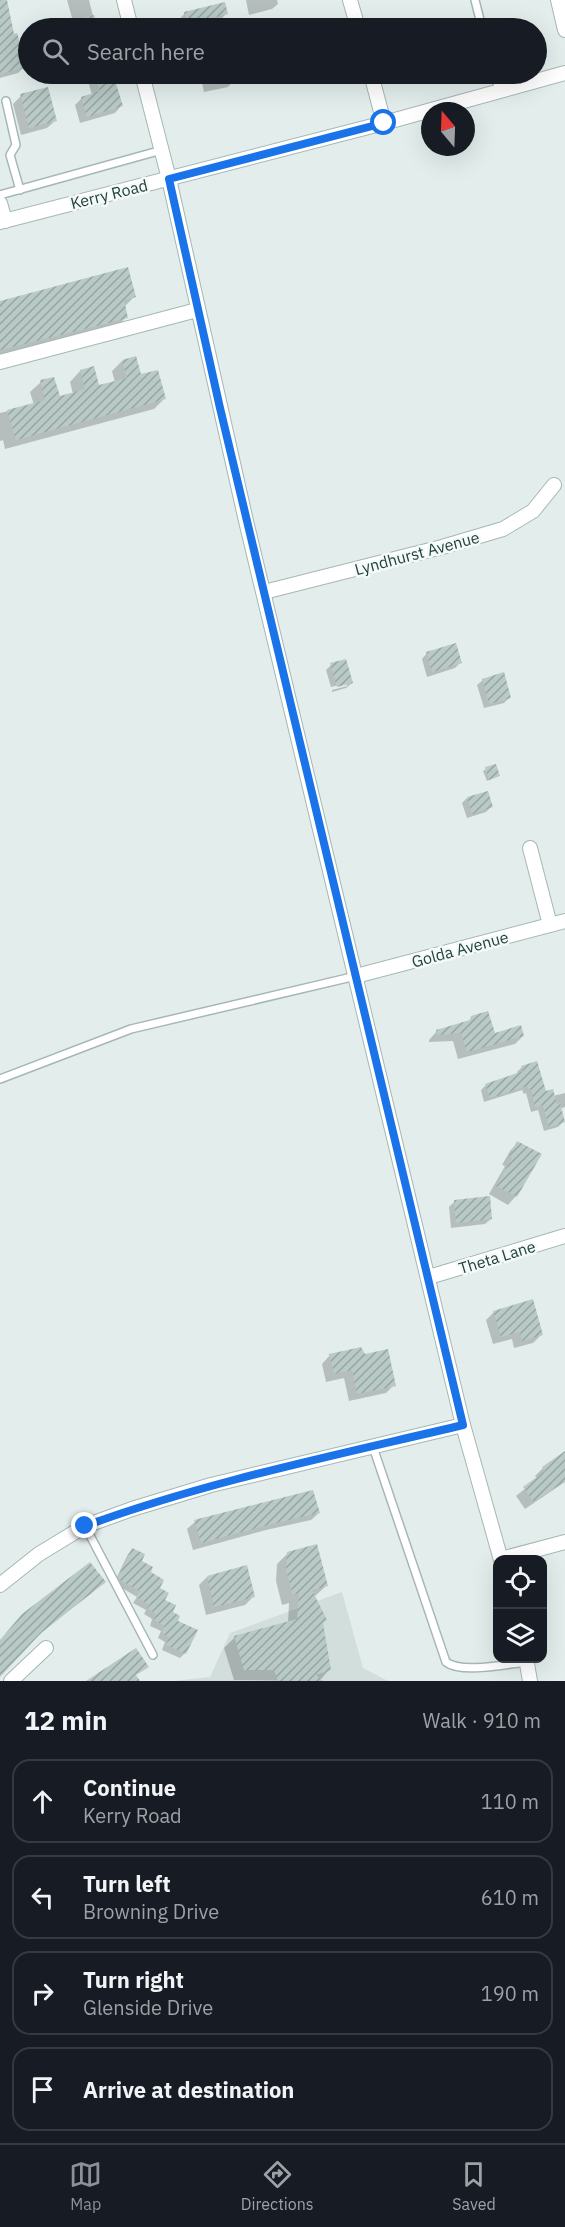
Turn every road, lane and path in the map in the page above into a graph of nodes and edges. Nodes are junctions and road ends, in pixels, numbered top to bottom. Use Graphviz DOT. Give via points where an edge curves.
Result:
graph roads {
  1 [pos="124,0"];
  2 [pos="350,0"];
  3 [pos="474,0"];
  4 [pos="558,0"];
  5 [pos="128,18"];
  6 [pos="355,18"];
  7 [pos="480,18"];
  8 [pos="565,30"];
  9 [pos="565,73"];
  10 [pos="547,78"];
  11 [pos="145,84"];
  12 [pos="373,84"];
  13 [pos="498,84"];
  14 [pos="527,84"];
  15 [pos="500,92"];
  16 [pos="6,101"];
  17 [pos="384,123"];
  18 [pos="162,150"];
  19 [pos="169,179"];
  20 [pos="20,190"];
  21 [pos="0,195"];
  22 [pos="0,203"];
  23 [pos="2,221"];
  24 [pos="198,310"];
  25 [pos="0,362"];
  26 [pos="555,485"];
  27 [pos="264,592"];
  28 [pos="530,848"];
  29 [pos="565,921"];
  30 [pos="550,925"];
  31 [pos="356,976"];
  32 [pos="0,1079"];
  33 [pos="565,1236"];
  34 [pos="429,1277"];
  35 [pos="463,1425"];
  36 [pos="373,1447"];
  37 [pos="85,1526"];
  38 [pos="565,1542"];
  39 [pos="500,1555"];
  40 [pos="516,1555"];
  41 [pos="0,1585"];
  42 [pos="46,1648"];
  43 [pos="153,1654"];
  44 [pos="503,1663"];
  45 [pos="527,1663"];
  46 [pos="11,1681"];
  47 [pos="530,1681"];
  1 -- 5 [label="street"];
  2 -- 6 [label="street"];
  3 -- 7 [label="lane"];
  4 -- 8 [label="street"];
  9 -- 10 [label="street, Kerry Road"];
  11 -- 18 [label="street"];
  12 -- 17 [label="street"];
  13 -- 15 [label="lane"];
  14 -- 15 [label="street, Kerry Road"];
  15 -- 17 [label="street, Kerry Road"];
  16 -- 20 [label="lane" via="16,145 10,155"];
  17 -- 19 [label="street, Kerry Road"];
  18 -- 19 [label="street"];
  18 -- 20 [label="lane"];
  19 -- 23 [label="street, Kerry Road"];
  19 -- 24 [label="street"];
  20 -- 21 [label="lane"];
  22 -- 23 [label="street"];
  24 -- 25 [label="street"];
  24 -- 27 [label="street"];
  26 -- 27 [label="street, Lyndhurst Avenue" via="533,511 503,529"];
  27 -- 31 [label="street"];
  28 -- 30 [label="street"];
  29 -- 30 [label="street, Golda Avenue"];
  30 -- 31 [label="street, Golda Avenue"];
  31 -- 32 [label="lane" via="131,1029"];
  31 -- 34 [label="street"];
  33 -- 34 [label="street, Theta Lane"];
  34 -- 35 [label="street"];
  35 -- 36 [label="street"];
  35 -- 39 [label="street"];
  36 -- 37 [label="street" via="211,1485"];
  36 -- 44 [label="lane" via="446,1662 465,1668"];
  37 -- 41 [label="street" via="39,1554"];
  37 -- 43 [label="lane"];
  38 -- 40 [label="street"];
  42 -- 46 [label="street"];
  45 -- 47 [label="street"];
}
